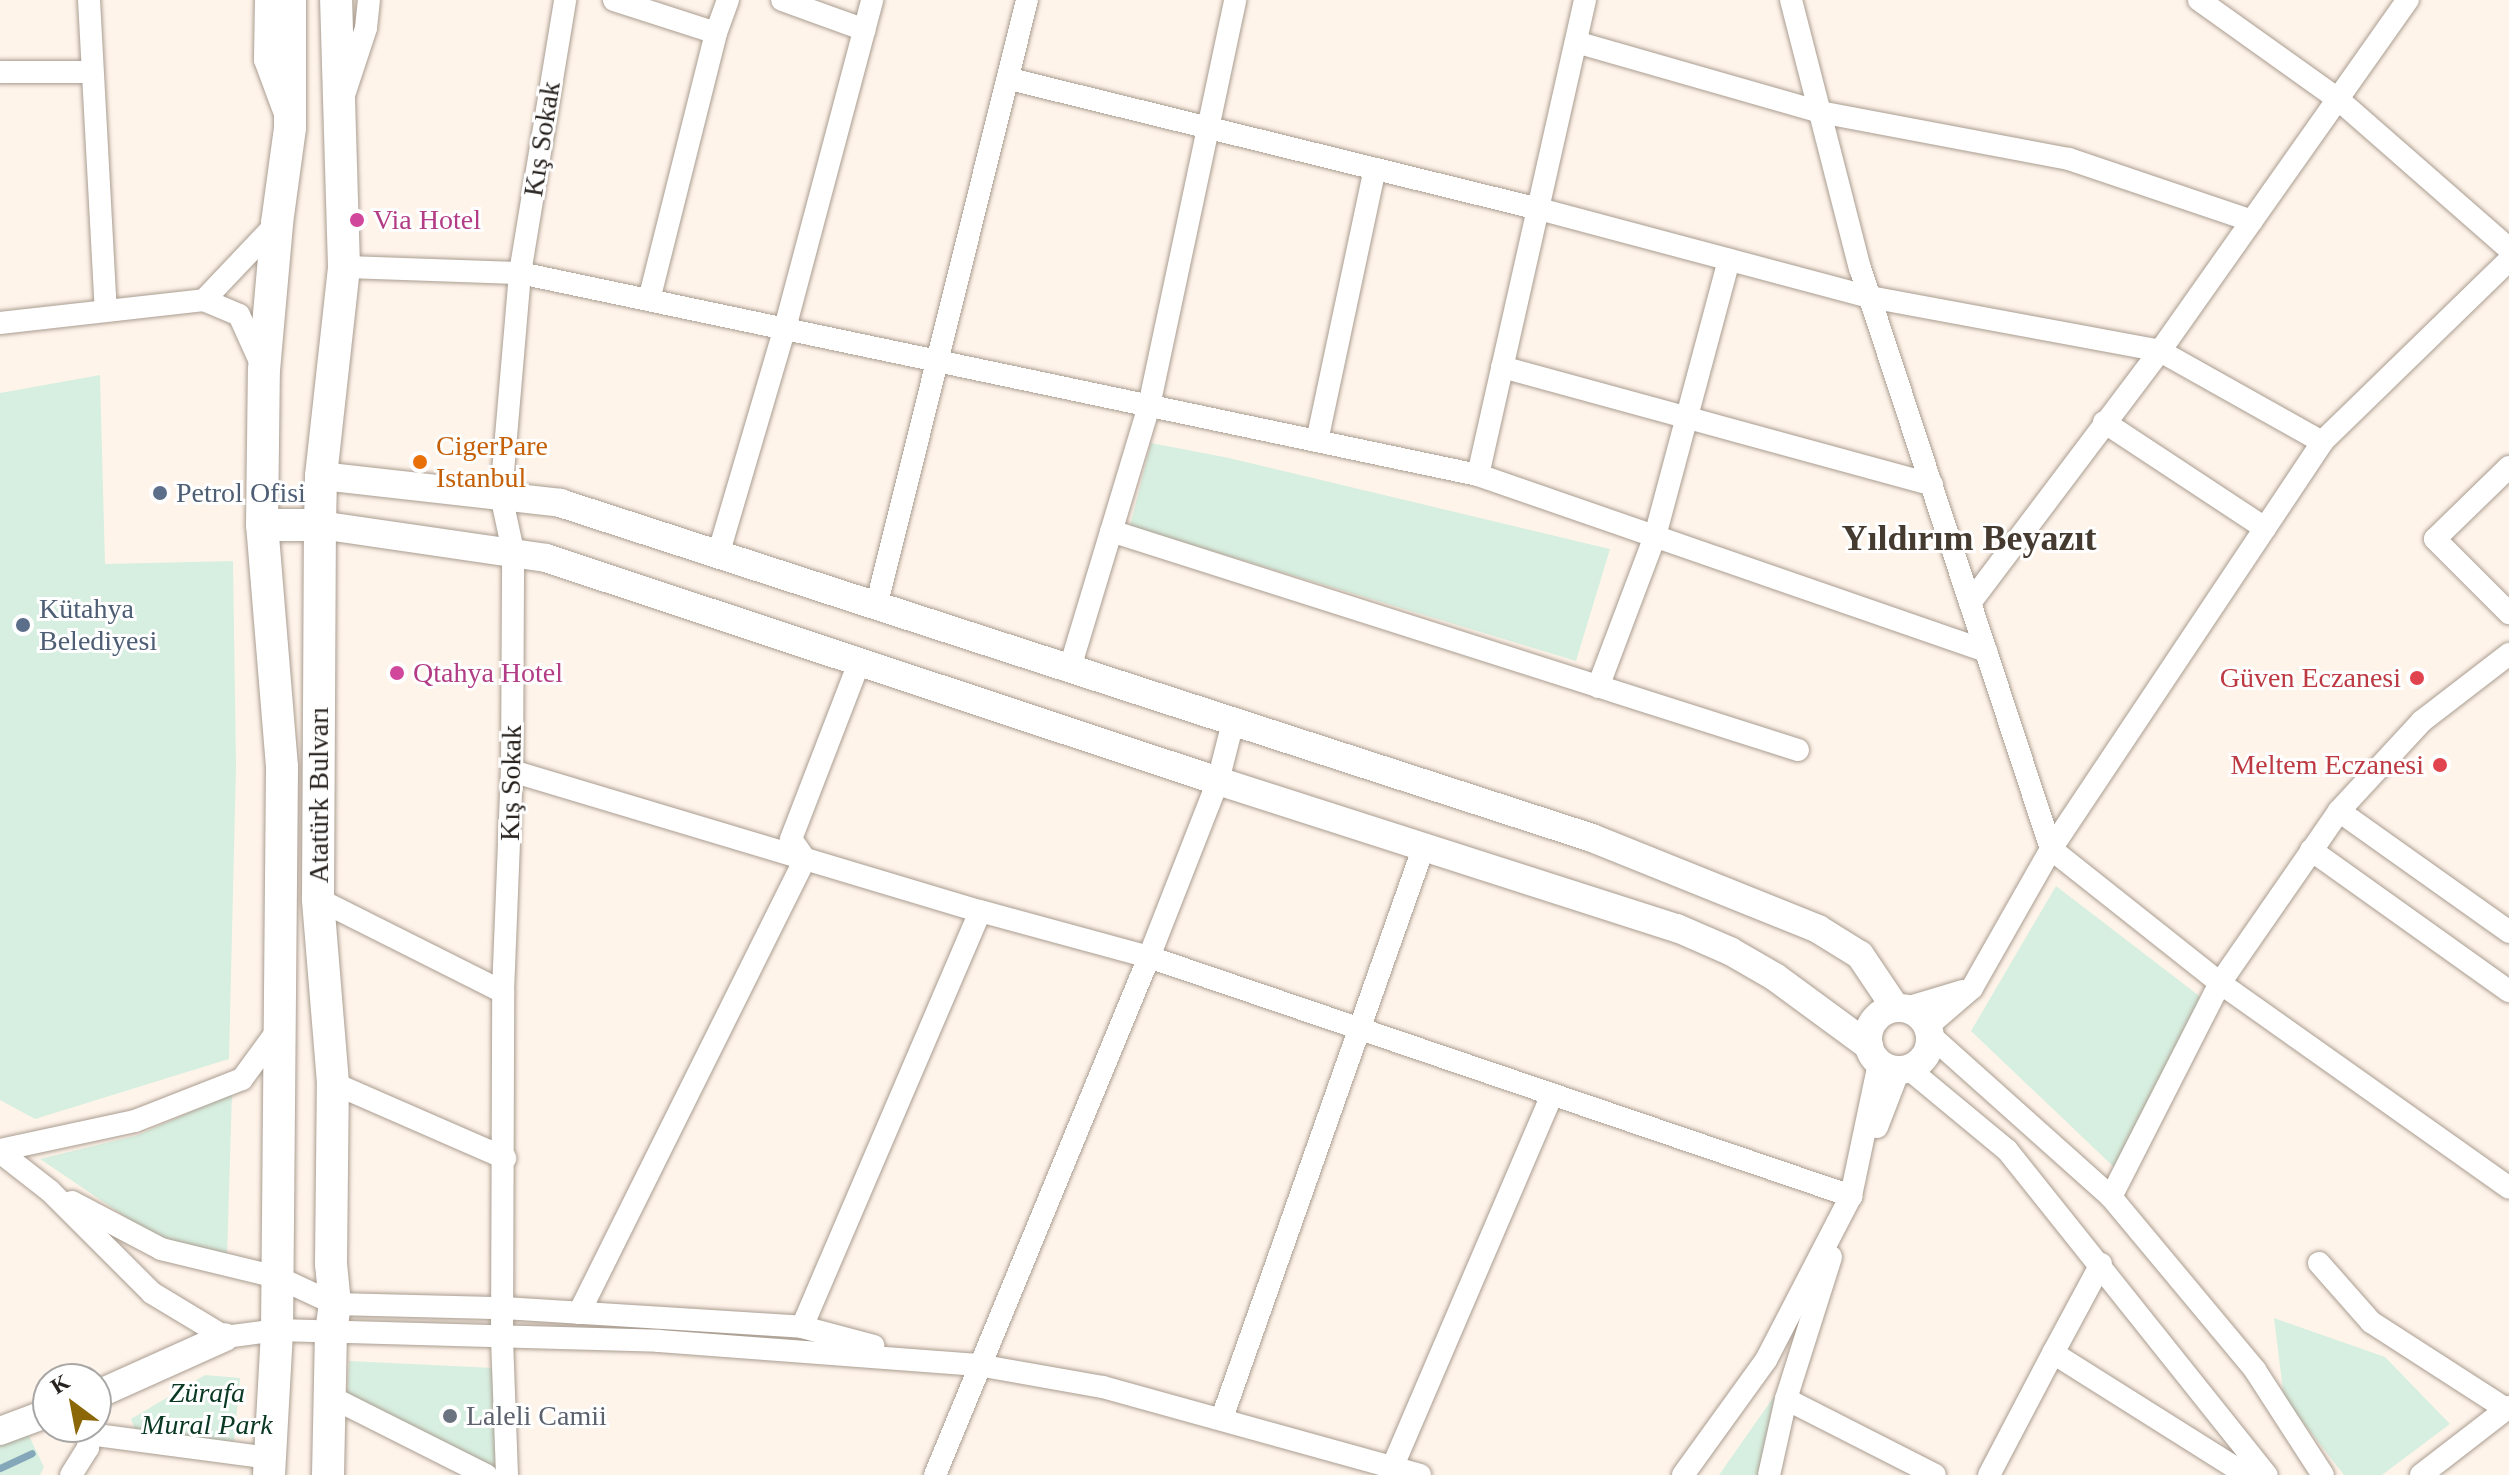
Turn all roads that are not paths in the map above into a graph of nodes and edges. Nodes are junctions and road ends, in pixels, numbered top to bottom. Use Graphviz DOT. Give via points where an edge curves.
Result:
graph roads {
  1 [pos="89,0"];
  2 [pos="266,0"];
  3 [pos="290,0"];
  4 [pos="336,0"];
  5 [pos="369,0"];
  6 [pos="565,0"];
  7 [pos="614,0"];
  8 [pos="728,0"];
  9 [pos="782,0"];
  10 [pos="872,0"];
  11 [pos="1027,0"];
  12 [pos="1235,0"];
  13 [pos="1585,0"];
  14 [pos="1791,0"];
  15 [pos="2199,0"];
  16 [pos="2408,0"];
  17 [pos="865,30"];
  18 [pos="716,33"];
  19 [pos="1576,42"];
  20 [pos="0,72"];
  21 [pos="92,72"];
  22 [pos="1010,79"];
  23 [pos="2339,100"];
  24 [pos="1820,112"];
  25 [pos="338,116"];
  26 [pos="290,128"];
  27 [pos="1209,128"];
  28 [pos="1375,169"];
  29 [pos="1539,209"];
  30 [pos="2252,221"];
  31 [pos="277,223"];
  32 [pos="2509,249"];
  33 [pos="1729,260"];
  34 [pos="2509,260"];
  35 [pos="344,267"];
  36 [pos="520,273"];
  37 [pos="1870,297"];
  38 [pos="204,300"];
  39 [pos="649,300"];
  40 [pos="106,309"];
  41 [pos="0,323"];
  42 [pos="785,328"];
  43 [pos="2160,351"];
  44 [pos="939,361"];
  45 [pos="1502,367"];
  46 [pos="264,370"];
  47 [pos="1149,406"];
  48 [pos="1688,418"];
  49 [pos="2104,422"];
  50 [pos="1317,441"];
  51 [pos="2322,442"];
  52 [pos="2508,471"];
  53 [pos="1478,475"];
  54 [pos="321,476"];
  55 [pos="1932,485"];
  56 [pos="501,495"];
  57 [pos="262,525"];
  58 [pos="320,525"];
  59 [pos="2265,528"];
  60 [pos="1111,531"];
  61 [pos="1655,536"];
  62 [pos="513,551"];
  63 [pos="718,555"];
  64 [pos="1970,603"];
  65 [pos="876,607"];
  66 [pos="2509,613"];
  67 [pos="1986,651"];
  68 [pos="2509,654"];
  69 [pos="859,663"];
  70 [pos="1069,671"];
  71 [pos="1598,687"];
  72 [pos="1233,722"];
  73 [pos="1798,750"];
  74 [pos="512,771"];
  75 [pos="1218,781"];
  76 [pos="2339,811"];
  77 [pos="1424,846"];
  78 [pos="2051,849"];
  79 [pos="2311,850"];
  80 [pos="805,859"];
  81 [pos="318,899"];
  82 [pos="980,911"];
  83 [pos="2509,932"];
  84 [pos="1149,957"];
  85 [pos="2220,983"];
  86 [pos="1972,988"];
  87 [pos="2509,991"];
  88 [pos="503,992"];
  89 [pos="1900,1008"];
  90 [pos="280,1027"];
  91 [pos="1362,1030"];
  92 [pos="1930,1031"];
  93 [pos="1889,1062"];
  94 [pos="333,1083"];
  95 [pos="1552,1094"];
  96 [pos="0,1151"];
  97 [pos="505,1158"];
  98 [pos="2509,1188"];
  99 [pos="50,1191"];
  100 [pos="1851,1196"];
  101 [pos="2111,1197"];
  102 [pos="2319,1263"];
  103 [pos="2101,1264"];
  104 [pos="277,1277"];
  105 [pos="504,1308"];
  106 [pos="579,1313"];
  107 [pos="333,1318"];
  108 [pos="802,1327"];
  109 [pos="277,1330"];
  110 [pos="225,1337"];
  111 [pos="502,1338"];
  112 [pos="2053,1353"];
  113 [pos="923,1359"];
  114 [pos="978,1365"];
  115 [pos="112,1388"];
  116 [pos="329,1396"];
  117 [pos="1786,1399"];
  118 [pos="2508,1408"];
  119 [pos="1222,1418"];
  120 [pos="32,1419"];
  121 [pos="0,1431"];
  122 [pos="112,1435"];
  123 [pos="88,1443"];
  124 [pos="270,1466"];
  125 [pos="1391,1472"];
  126 [pos="71,1475"];
  127 [pos="328,1475"];
  128 [pos="486,1475"];
  129 [pos="507,1475"];
  130 [pos="935,1475"];
  131 [pos="1420,1475"];
  132 [pos="1683,1475"];
  133 [pos="1769,1475"];
  134 [pos="1935,1475"];
  135 [pos="1989,1475"];
  136 [pos="2247,1475"];
  137 [pos="2266,1475"];
  138 [pos="2323,1475"];
  139 [pos="2421,1475"];
  1 -- 21 [label="street"];
  2 -- 26 [label="street, Atatürk Bulvarı" via="265,60"];
  3 -- 26 [label="main road, Atatürk Bulvarı"];
  4 -- 25 [label="main road, Atatürk Bulvarı"];
  5 -- 25 [label="street, Atatürk Bulvarı" via="366,28"];
  6 -- 36 [label="street, Kış Sokak"];
  7 -- 18 [label="street"];
  8 -- 18 [label="street"];
  9 -- 17 [label="street"];
  10 -- 17 [label="street"];
  11 -- 22 [label="street"];
  12 -- 27 [label="street"];
  13 -- 19 [label="street"];
  14 -- 24 [label="street"];
  15 -- 23 [label="street"];
  16 -- 23 [label="street"];
  17 -- 42 [label="street"];
  18 -- 39 [label="street"];
  19 -- 24 [label="street"];
  19 -- 29 [label="street"];
  20 -- 21 [label="street"];
  21 -- 40 [label="street"];
  22 -- 27 [label="street"];
  22 -- 44 [label="street"];
  23 -- 30 [label="street"];
  23 -- 32 [label="street"];
  24 -- 30 [label="street" via="2069,159"];
  24 -- 37 [label="street"];
  25 -- 35 [label="main road, Atatürk Bulvarı"];
  26 -- 31 [label="main road, Atatürk Bulvarı"];
  27 -- 28 [label="street"];
  27 -- 47 [label="street"];
  28 -- 29 [label="street"];
  28 -- 50 [label="street"];
  29 -- 33 [label="street"];
  29 -- 45 [label="street"];
  30 -- 43 [label="street"];
  31 -- 38 [label="street"];
  31 -- 46 [label="main road, Atatürk Bulvarı"];
  33 -- 37 [label="street"];
  33 -- 48 [label="street"];
  34 -- 51 [label="street"];
  35 -- 36 [label="street"];
  35 -- 54 [label="main road, Atatürk Bulvarı"];
  36 -- 39 [label="street"];
  36 -- 56 [label="street, Kış Sokak"];
  37 -- 43 [label="street"];
  37 -- 55 [label="street"];
  38 -- 40 [label="street"];
  38 -- 46 [label="street" via="239,315"];
  39 -- 42 [label="street"];
  40 -- 41 [label="street"];
  42 -- 44 [label="street"];
  42 -- 63 [label="street"];
  43 -- 49 [label="street"];
  43 -- 51 [label="street"];
  44 -- 47 [label="street"];
  44 -- 65 [label="street"];
  45 -- 48 [label="street"];
  45 -- 53 [label="street"];
  46 -- 57 [label="main road, Atatürk Bulvarı"];
  47 -- 50 [label="street"];
  47 -- 60 [label="street"];
  48 -- 55 [label="street"];
  48 -- 61 [label="street"];
  49 -- 59 [label="street"];
  49 -- 64 [label="street"];
  50 -- 53 [label="street"];
  51 -- 59 [label="street"];
  52 -- 66 [label="street" via="2435,539"];
  53 -- 61 [label="street"];
  54 -- 56 [label="street"];
  54 -- 58 [label="main road, Atatürk Bulvarı"];
  55 -- 64 [label="street"];
  56 -- 62 [label="street, Kış Sokak"];
  56 -- 63 [label="street" via="560,503"];
  57 -- 58 [label="main road"];
  57 -- 90 [label="main road, Atatürk Bulvarı" via="282,767"];
  58 -- 62 [label="street"];
  58 -- 81 [label="main road, Atatürk Bulvarı"];
  59 -- 78 [label="street"];
  60 -- 70 [label="street"];
  60 -- 71 [label="street"];
  61 -- 67 [label="street"];
  61 -- 71 [label="street"];
  62 -- 69 [label="street"];
  62 -- 74 [label="street, Kış Sokak"];
  63 -- 65 [label="street"];
  64 -- 67 [label="street"];
  65 -- 70 [label="street"];
  67 -- 78 [label="street"];
  68 -- 76 [label="street" via="2422,721"];
  69 -- 75 [label="street"];
  69 -- 80 [label="street" via="791,839"];
  70 -- 72 [label="street"];
  71 -- 73 [label="street"];
  72 -- 75 [label="street"];
  72 -- 89 [label="street" via="1592,838 1818,929 1860,955"];
  74 -- 80 [label="street"];
  74 -- 88 [label="street, Kış Sokak"];
  75 -- 77 [label="street"];
  75 -- 84 [label="street"];
  76 -- 79 [label="street"];
  76 -- 83 [label="street"];
  77 -- 91 [label="street"];
  77 -- 93 [label="street" via="1677,928 1730,951 1807,998"];
  78 -- 85 [label="street"];
  78 -- 86 [label="street"];
  79 -- 85 [label="street"];
  79 -- 87 [label="street"];
  80 -- 82 [label="street"];
  80 -- 106 [label="street"];
  81 -- 88 [label="street"];
  81 -- 94 [label="main road, Atatürk Bulvarı"];
  82 -- 84 [label="street"];
  82 -- 108 [label="street"];
  84 -- 91 [label="street"];
  84 -- 114 [label="street"];
  85 -- 98 [label="street"];
  85 -- 101 [label="street"];
  86 -- 89 [label="street"];
  86 -- 92 [label="street"];
  88 -- 97 [label="street, Kış Sokak"];
  89 -- 92 [label="street" via="1923,1017"];
  89 -- 93 [label="street" via="1885,1011 1871,1026"];
  90 -- 96 [label="street" via="242,1079 135,1121"];
  90 -- 104 [label="main road, Atatürk Bulvarı"];
  91 -- 95 [label="street"];
  91 -- 119 [label="street"];
  92 -- 93 [label="street" via="1926,1056"];
  92 -- 101 [label="street"];
  93 -- 100 [label="street"];
  93 -- 103 [label="street" via="2007,1150"];
  94 -- 97 [label="street"];
  94 -- 107 [label="main road, Atatürk Bulvarı"];
  95 -- 100 [label="street"];
  95 -- 125 [label="street"];
  96 -- 99 [label="street"];
  97 -- 105 [label="street, Kış Sokak"];
  99 -- 104 [label="street" via="161,1249"];
  99 -- 110 [label="street" via="152,1293"];
  100 -- 117 [label="street"];
  100 -- 132 [label="street" via="1766,1360"];
  101 -- 138 [label="street" via="2255,1370"];
  102 -- 118 [label="street" via="2371,1322"];
  103 -- 112 [label="street"];
  103 -- 137 [label="street"];
  104 -- 107 [label="street"];
  104 -- 109 [label="main road, Atatürk Bulvarı"];
  105 -- 106 [label="street"];
  105 -- 107 [label="street"];
  105 -- 111 [label="street, Kış Sokak"];
  106 -- 108 [label="street"];
  107 -- 109 [label="street"];
  107 -- 111 [label="street"];
  107 -- 116 [label="main road, Atatürk Bulvarı"];
  108 -- 113 [label="street"];
  109 -- 110 [label="street"];
  109 -- 124 [label="main road, Atatürk Bulvarı"];
  110 -- 115 [label="street"];
  111 -- 113 [label="street" via="659,1341"];
  111 -- 129 [label="street, Kış Sokak"];
  112 -- 135 [label="street"];
  112 -- 136 [label="street"];
  113 -- 114 [label="street"];
  114 -- 119 [label="street" via="1103,1387"];
  114 -- 130 [label="street"];
  116 -- 127 [label="main road, Atatürk Bulvarı"];
  116 -- 128 [label="street"];
  117 -- 133 [label="street"];
  117 -- 134 [label="street"];
  118 -- 139 [label="street"];
  119 -- 125 [label="street"];
  120 -- 121 [label="street"];
  122 -- 124 [label="street"];
  123 -- 126 [label="street"];
  125 -- 131 [label="street"];
}
